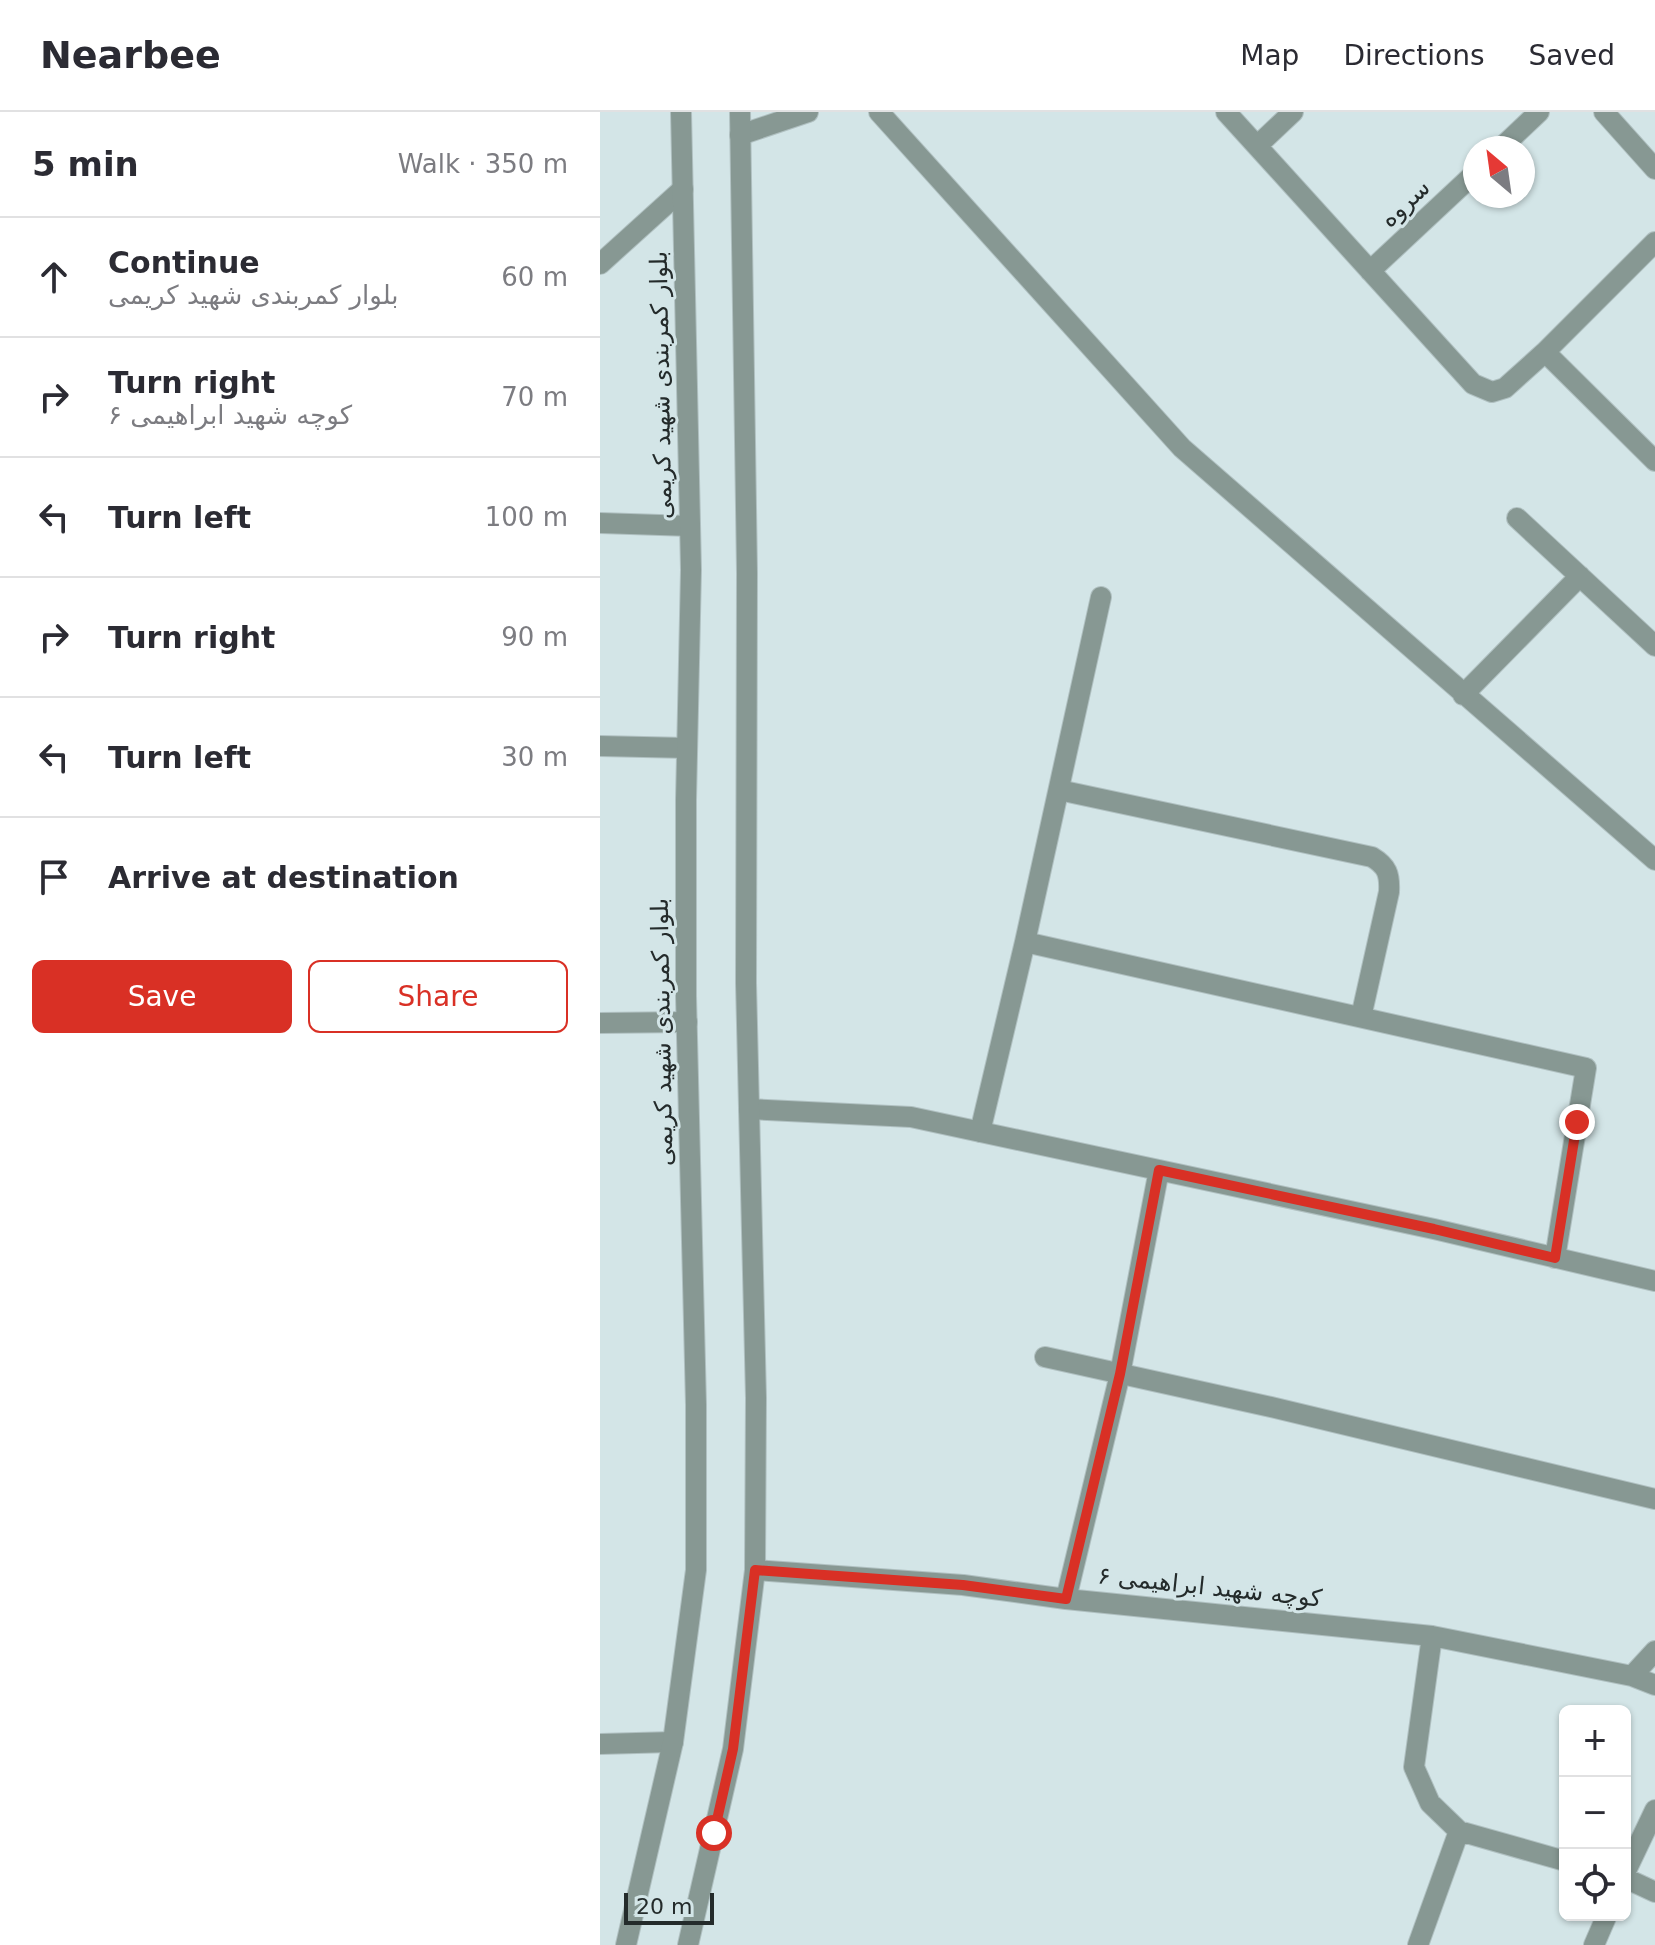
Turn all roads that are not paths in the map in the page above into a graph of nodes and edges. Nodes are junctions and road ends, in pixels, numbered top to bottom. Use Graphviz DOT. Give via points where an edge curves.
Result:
graph roads {
  1 [pos="681,112"];
  2 [pos="740,112"];
  3 [pos="808,112"];
  4 [pos="879,112"];
  5 [pos="1226,112"];
  6 [pos="1293,112"];
  7 [pos="1539,112"];
  8 [pos="1604,112"];
  9 [pos="740,135"];
  10 [pos="1514,136"];
  11 [pos="1257,146"];
  12 [pos="1655,169"];
  13 [pos="1463,184"];
  14 [pos="683,189"];
  15 [pos="1655,242"];
  16 [pos="600,264"];
  17 [pos="1370,271"];
  18 [pos="1545,352"];
  19 [pos="1655,461"];
  20 [pos="1517,518"];
  21 [pos="600,523"];
  22 [pos="690,526"];
  23 [pos="1580,576"];
  24 [pos="1101,597"];
  25 [pos="1655,646"];
  26 [pos="1463,695"];
  27 [pos="600,746"];
  28 [pos="687,748"];
  29 [pos="1059,790"];
  30 [pos="1655,860"];
  31 [pos="1025,942"];
  32 [pos="1361,1017"];
  33 [pos="687,1022"];
  34 [pos="600,1023"];
  35 [pos="749,1109"];
  36 [pos="980,1132"];
  37 [pos="1159,1170"];
  38 [pos="1555,1258"];
  39 [pos="1655,1281"];
  40 [pos="1045,1357"];
  41 [pos="1120,1374"];
  42 [pos="1655,1499"];
  43 [pos="755,1570"];
  44 [pos="1066,1599"];
  45 [pos="1432,1636"];
  46 [pos="1655,1651"];
  47 [pos="1632,1676"];
  48 [pos="1655,1685"];
  49 [pos="673,1742"];
  50 [pos="600,1744"];
  51 [pos="1655,1810"];
  52 [pos="1459,1831"];
  53 [pos="1559,1859"];
  54 [pos="1631,1863"];
  55 [pos="1631,1879"];
  56 [pos="1655,1892"];
  57 [pos="1604,1921"];
  58 [pos="626,1945"];
  59 [pos="688,1945"];
  60 [pos="1418,1945"];
  61 [pos="1594,1945"];
  1 -- 14 [label="street, بلوار کمربندی شهید کریمی"];
  2 -- 9 [label="street"];
  3 -- 9 [label="street"];
  4 -- 26 [label="street" via="1182,448"];
  5 -- 11 [label="street"];
  6 -- 11 [label="street"];
  7 -- 10 [label="street"];
  8 -- 12 [label="street"];
  9 -- 35 [label="street"];
  11 -- 17 [label="street"];
  13 -- 17 [label="street, سروه"];
  14 -- 16 [label="street"];
  14 -- 22 [label="street, بلوار کمربندی شهید کریمی"];
  15 -- 18 [label="street"];
  17 -- 18 [label="street" via="1473,384 1492,392 1505,388"];
  18 -- 19 [label="street"];
  20 -- 23 [label="street"];
  21 -- 22 [label="street"];
  22 -- 28 [label="street, بلوار کمربندی شهید کریمی"];
  23 -- 25 [label="street"];
  23 -- 26 [label="street"];
  24 -- 29 [label="street"];
  26 -- 30 [label="street"];
  27 -- 28 [label="street"];
  28 -- 33 [label="street, بلوار کمربندی شهید کریمی"];
  29 -- 31 [label="street"];
  29 -- 32 [label="street" via="1372,857 1385,865 1389,892"];
  31 -- 32 [label="street"];
  31 -- 36 [label="street"];
  32 -- 38 [label="street" via="1586,1068"];
  33 -- 34 [label="street"];
  33 -- 49 [label="street, بلوار کمربندی شهید کریمی" via="696,1570"];
  35 -- 36 [label="street" via="911,1117"];
  35 -- 43 [label="street"];
  36 -- 37 [label="street"];
  37 -- 38 [label="street"];
  37 -- 41 [label="street"];
  38 -- 39 [label="street"];
  40 -- 41 [label="street"];
  41 -- 42 [label="street"];
  41 -- 44 [label="street"];
  43 -- 44 [label="street, کوچه شهید ابراهیمی ۶" via="963,1585"];
  43 -- 59 [label="street" via="733,1749"];
  44 -- 45 [label="street, کوچه شهید ابراهیمی ۶"];
  45 -- 47 [label="street, کوچه شهید ابراهیمی ۶"];
  45 -- 52 [label="street" via="1414,1767 1430,1803"];
  46 -- 47 [label="street"];
  47 -- 48 [label="street, کوچه شهید ابراهیمی ۶"];
  49 -- 50 [label="street"];
  49 -- 58 [label="street, بلوار کمربندی شهید کریمی"];
  51 -- 54 [label="street"];
  52 -- 53 [label="street"];
  52 -- 60 [label="street"];
  55 -- 56 [label="street"];
  57 -- 61 [label="street"];
}
